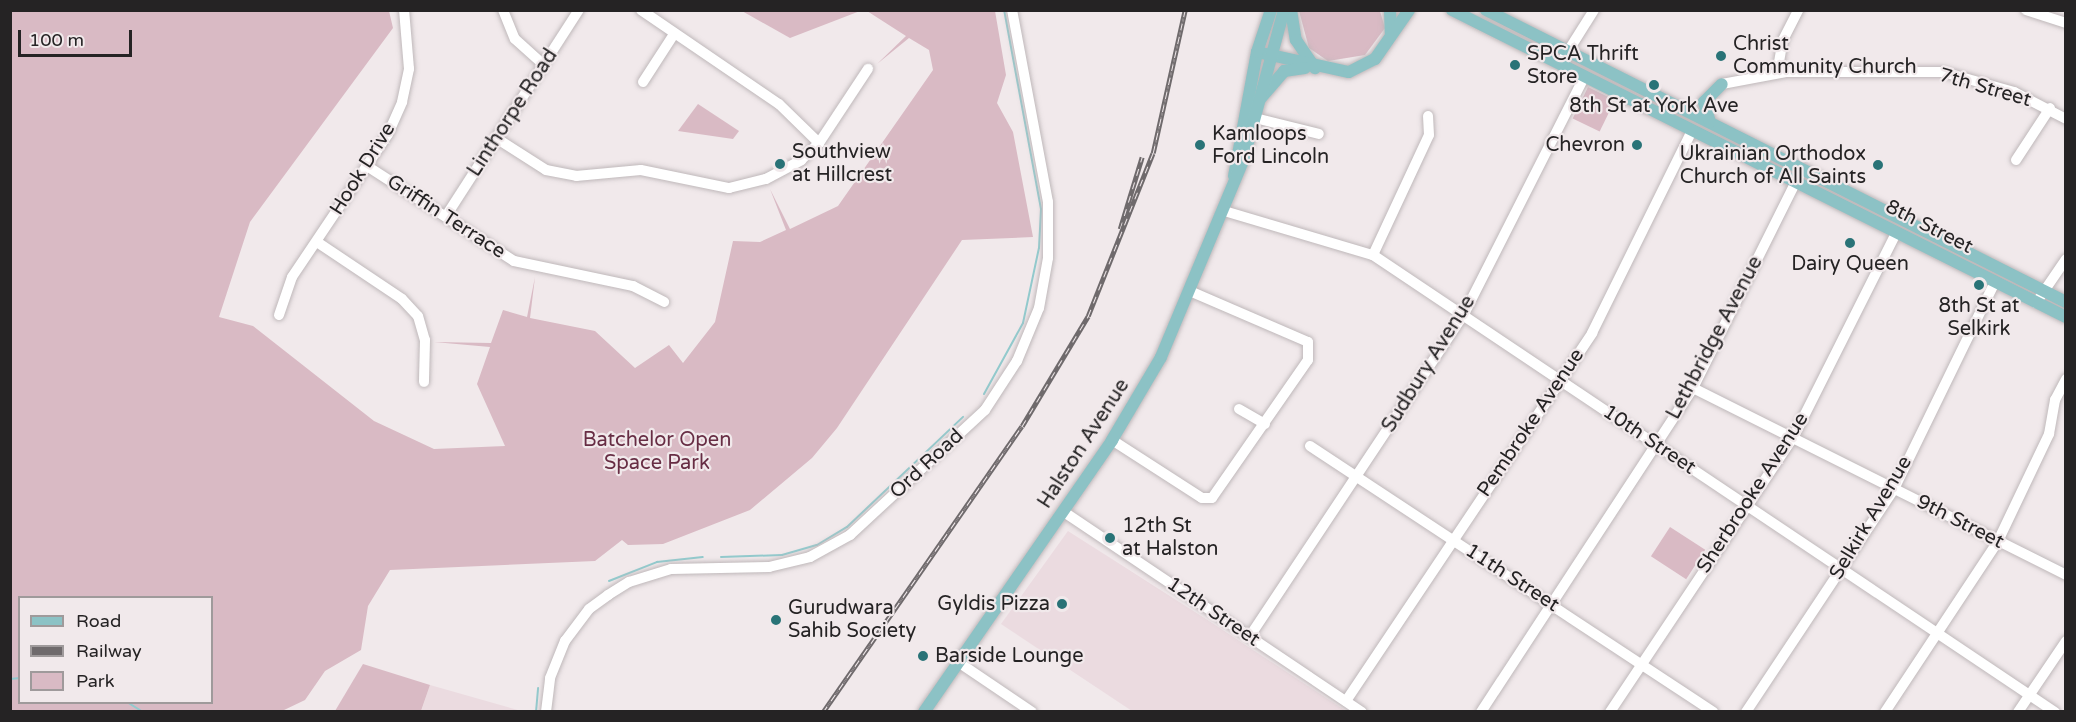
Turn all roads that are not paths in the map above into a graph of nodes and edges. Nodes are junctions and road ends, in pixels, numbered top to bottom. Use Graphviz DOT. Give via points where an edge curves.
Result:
graph roads {
  1 [pos="404,10"];
  2 [pos="502,10"];
  3 [pos="579,10"];
  4 [pos="641,10"];
  5 [pos="1012,10"];
  6 [pos="1271,10"];
  7 [pos="1284,10"];
  8 [pos="1291,10"];
  9 [pos="1390,10"];
  10 [pos="1409,10"];
  11 [pos="1452,10"];
  12 [pos="1486,10"];
  13 [pos="1594,10"];
  14 [pos="1798,10"];
  15 [pos="2026,10"];
  16 [pos="2066,23"];
  17 [pos="674,34"];
  18 [pos="1391,34"];
  19 [pos="1568,52"];
  20 [pos="1263,53"];
  21 [pos="1560,64"];
  22 [pos="544,65"];
  23 [pos="1315,68"];
  24 [pos="868,69"];
  25 [pos="1786,72"];
  26 [pos="1584,77"];
  27 [pos="643,82"];
  28 [pos="1722,84"];
  29 [pos="1258,102"];
  30 [pos="2050,108"];
  31 [pos="1249,116"];
  32 [pos="1428,116"];
  33 [pos="2066,119"];
  34 [pos="1710,122"];
  35 [pos="1692,131"];
  36 [pos="1319,134"];
  37 [pos="496,138"];
  38 [pos="819,143"];
  39 [pos="2016,160"];
  40 [pos="366,166"];
  41 [pos="1802,169"];
  42 [pos="1796,182"];
  43 [pos="1224,210"];
  44 [pos="446,216"];
  45 [pos="1896,233"];
  46 [pos="317,242"];
  47 [pos="1373,255"];
  48 [pos="2066,259"];
  49 [pos="1995,282"];
  50 [pos="2044,291"];
  51 [pos="1192,292"];
  52 [pos="664,302"];
  53 [pos="2066,302"];
  54 [pos="2036,303"];
  55 [pos="279,315"];
  56 [pos="1463,316"];
  57 [pos="2066,317"];
  58 [pos="2066,379"];
  59 [pos="1560,381"];
  60 [pos="424,382"];
  61 [pos="1693,388"];
  62 [pos="1239,409"];
  63 [pos="1265,424"];
  64 [pos="1793,438"];
  65 [pos="1112,440"];
  66 [pos="1656,445"];
  67 [pos="1310,446"];
  68 [pos="1357,477"];
  69 [pos="1894,489"];
  70 [pos="1747,506"];
  71 [pos="1064,512"];
  72 [pos="1453,540"];
  73 [pos="1998,541"];
  74 [pos="1841,568"];
  75 [pos="2066,575"];
  76 [pos="1551,604"];
  77 [pos="1937,633"];
  78 [pos="1250,636"];
  79 [pos="2066,641"];
  80 [pos="958,662"];
  81 [pos="1642,664"];
  82 [pos="2030,694"];
  83 [pos="1346,701"];
  84 [pos="546,711"];
  85 [pos="924,711"];
  86 [pos="1032,711"];
  87 [pos="1362,711"];
  88 [pos="1481,711"];
  89 [pos="1610,711"];
  90 [pos="1713,711"];
  91 [pos="1746,711"];
  92 [pos="1885,711"];
  93 [pos="2018,711"];
  94 [pos="2055,711"];
  1 -- 40 [label="street, Hook Drive" via="410,69 402,102"];
  2 -- 22 [label="street" via="515,39"];
  3 -- 22 [label="street, Linthorpe Road"];
  4 -- 17 [label="street"];
  5 -- 84 [label="street, Ord Road" via="1048,202 1048,258 1034,318 1017,362 992,400 850,535 810,557 769,567 671,570 629,582 607,596 565,641 550,678"];
  6 -- 20 [label="main road, Halston Avenue"];
  7 -- 20 [label="main road, Halston Avenue"];
  8 -- 23 [label="main road" via="1296,40"];
  9 -- 18 [label="main road"];
  10 -- 18 [label="main road"];
  11 -- 21 [label="main road, 8th Street"];
  12 -- 19 [label="main road, 8th Street"];
  13 -- 19 [label="street"];
  14 -- 25 [label="street" via="1782,40 1779,62"];
  15 -- 16 [label="street"];
  17 -- 27 [label="street"];
  17 -- 38 [label="street" via="779,104"];
  18 -- 23 [label="main road" via="1362,68 1333,72"];
  19 -- 21 [label="street"];
  19 -- 34 [label="main road, 8th Street"];
  20 -- 23 [label="main road"];
  20 -- 29 [label="main road, Halston Avenue"];
  20 -- 31 [label="main road, Halston Avenue"];
  21 -- 26 [label="main road, 8th Street"];
  22 -- 37 [label="street, Linthorpe Road"];
  23 -- 29 [label="main road" via="1284,71"];
  24 -- 38 [label="street"];
  25 -- 28 [label="street, 7th Street"];
  25 -- 30 [label="street, 7th Street" via="1943,72"];
  26 -- 35 [label="main road, 8th Street"];
  26 -- 56 [label="street, Sudbury Avenue"];
  28 -- 34 [label="main road" via="1704,102"];
  29 -- 31 [label="main road, Halston Avenue"];
  30 -- 33 [label="street, 7th Street"];
  30 -- 39 [label="street"];
  31 -- 36 [label="street"];
  31 -- 43 [label="main road, Halston Avenue"];
  32 -- 47 [label="street" via="1429,135"];
  34 -- 41 [label="main road, 8th Street"];
  35 -- 42 [label="main road, 8th Street"];
  35 -- 59 [label="street, Pembroke Avenue" via="1592,333"];
  37 -- 38 [label="street" via="546,170 576,176 641,170 729,188 766,179"];
  37 -- 44 [label="street, Linthorpe Road"];
  40 -- 44 [label="street, Griffin Terrace"];
  40 -- 46 [label="street, Hook Drive"];
  41 -- 42 [label="street, Lethbridge Avenue"];
  41 -- 50 [label="main road, 8th Street"];
  42 -- 45 [label="main road, 8th Street"];
  42 -- 61 [label="street, Lethbridge Avenue"];
  43 -- 47 [label="street, 10th Street"];
  43 -- 51 [label="main road, Halston Avenue"];
  44 -- 52 [label="street, Griffin Terrace" via="514,261 633,286"];
  45 -- 49 [label="main road, 8th Street"];
  45 -- 64 [label="street, Sherbrooke Avenue"];
  46 -- 55 [label="street, Hook Drive" via="292,277"];
  46 -- 60 [label="street" via="402,299 418,316 425,340"];
  47 -- 56 [label="street, 10th Street"];
  48 -- 50 [label="street"];
  49 -- 54 [label="main road, 8th Street"];
  49 -- 69 [label="street, Selkirk Avenue"];
  50 -- 53 [label="main road, 8th Street"];
  50 -- 54 [label="street"];
  51 -- 63 [label="street" via="1311,346 1308,360"];
  51 -- 65 [label="main road, Halston Avenue"];
  54 -- 57 [label="main road, 8th Street"];
  56 -- 59 [label="street, 10th Street"];
  56 -- 68 [label="street, Sudbury Avenue"];
  58 -- 73 [label="street" via="2055,400 2049,434"];
  59 -- 66 [label="street, 10th Street"];
  59 -- 72 [label="street, Pembroke Avenue"];
  61 -- 64 [label="street, 9th Street"];
  61 -- 66 [label="street, Lethbridge Avenue"];
  62 -- 63 [label="street"];
  63 -- 65 [label="street" via="1212,498 1202,498"];
  64 -- 69 [label="street, 9th Street"];
  64 -- 70 [label="street, Sherbrooke Avenue"];
  65 -- 71 [label="main road, Halston Avenue"];
  66 -- 70 [label="street, 10th Street"];
  66 -- 76 [label="street, Lethbridge Avenue"];
  67 -- 68 [label="street, 11th Street"];
  68 -- 72 [label="street, 11th Street"];
  68 -- 78 [label="street, Sudbury Avenue"];
  69 -- 73 [label="street, 9th Street"];
  69 -- 74 [label="street, Selkirk Avenue"];
  70 -- 74 [label="street, 10th Street"];
  70 -- 81 [label="street, Sherbrooke Avenue"];
  71 -- 78 [label="street, 12th Street"];
  71 -- 80 [label="main road, Halston Avenue"];
  72 -- 76 [label="street, 11th Street"];
  72 -- 83 [label="street, Pembroke Avenue"];
  73 -- 75 [label="street, 9th Street"];
  73 -- 77 [label="street"];
  74 -- 77 [label="street, 10th Street"];
  74 -- 91 [label="street, Selkirk Avenue"];
  76 -- 81 [label="street, 11th Street"];
  76 -- 88 [label="street, Lethbridge Avenue"];
  77 -- 82 [label="street, 10th Street"];
  77 -- 92 [label="street"];
  78 -- 83 [label="street, 12th Street"];
  79 -- 82 [label="street"];
  80 -- 85 [label="main road, Halston Avenue"];
  80 -- 86 [label="street"];
  81 -- 89 [label="street, Sherbrooke Avenue"];
  81 -- 90 [label="street, 11th Street"];
  82 -- 93 [label="street"];
  82 -- 94 [label="street, 10th Street"];
  83 -- 87 [label="street, 12th Street"];
}
